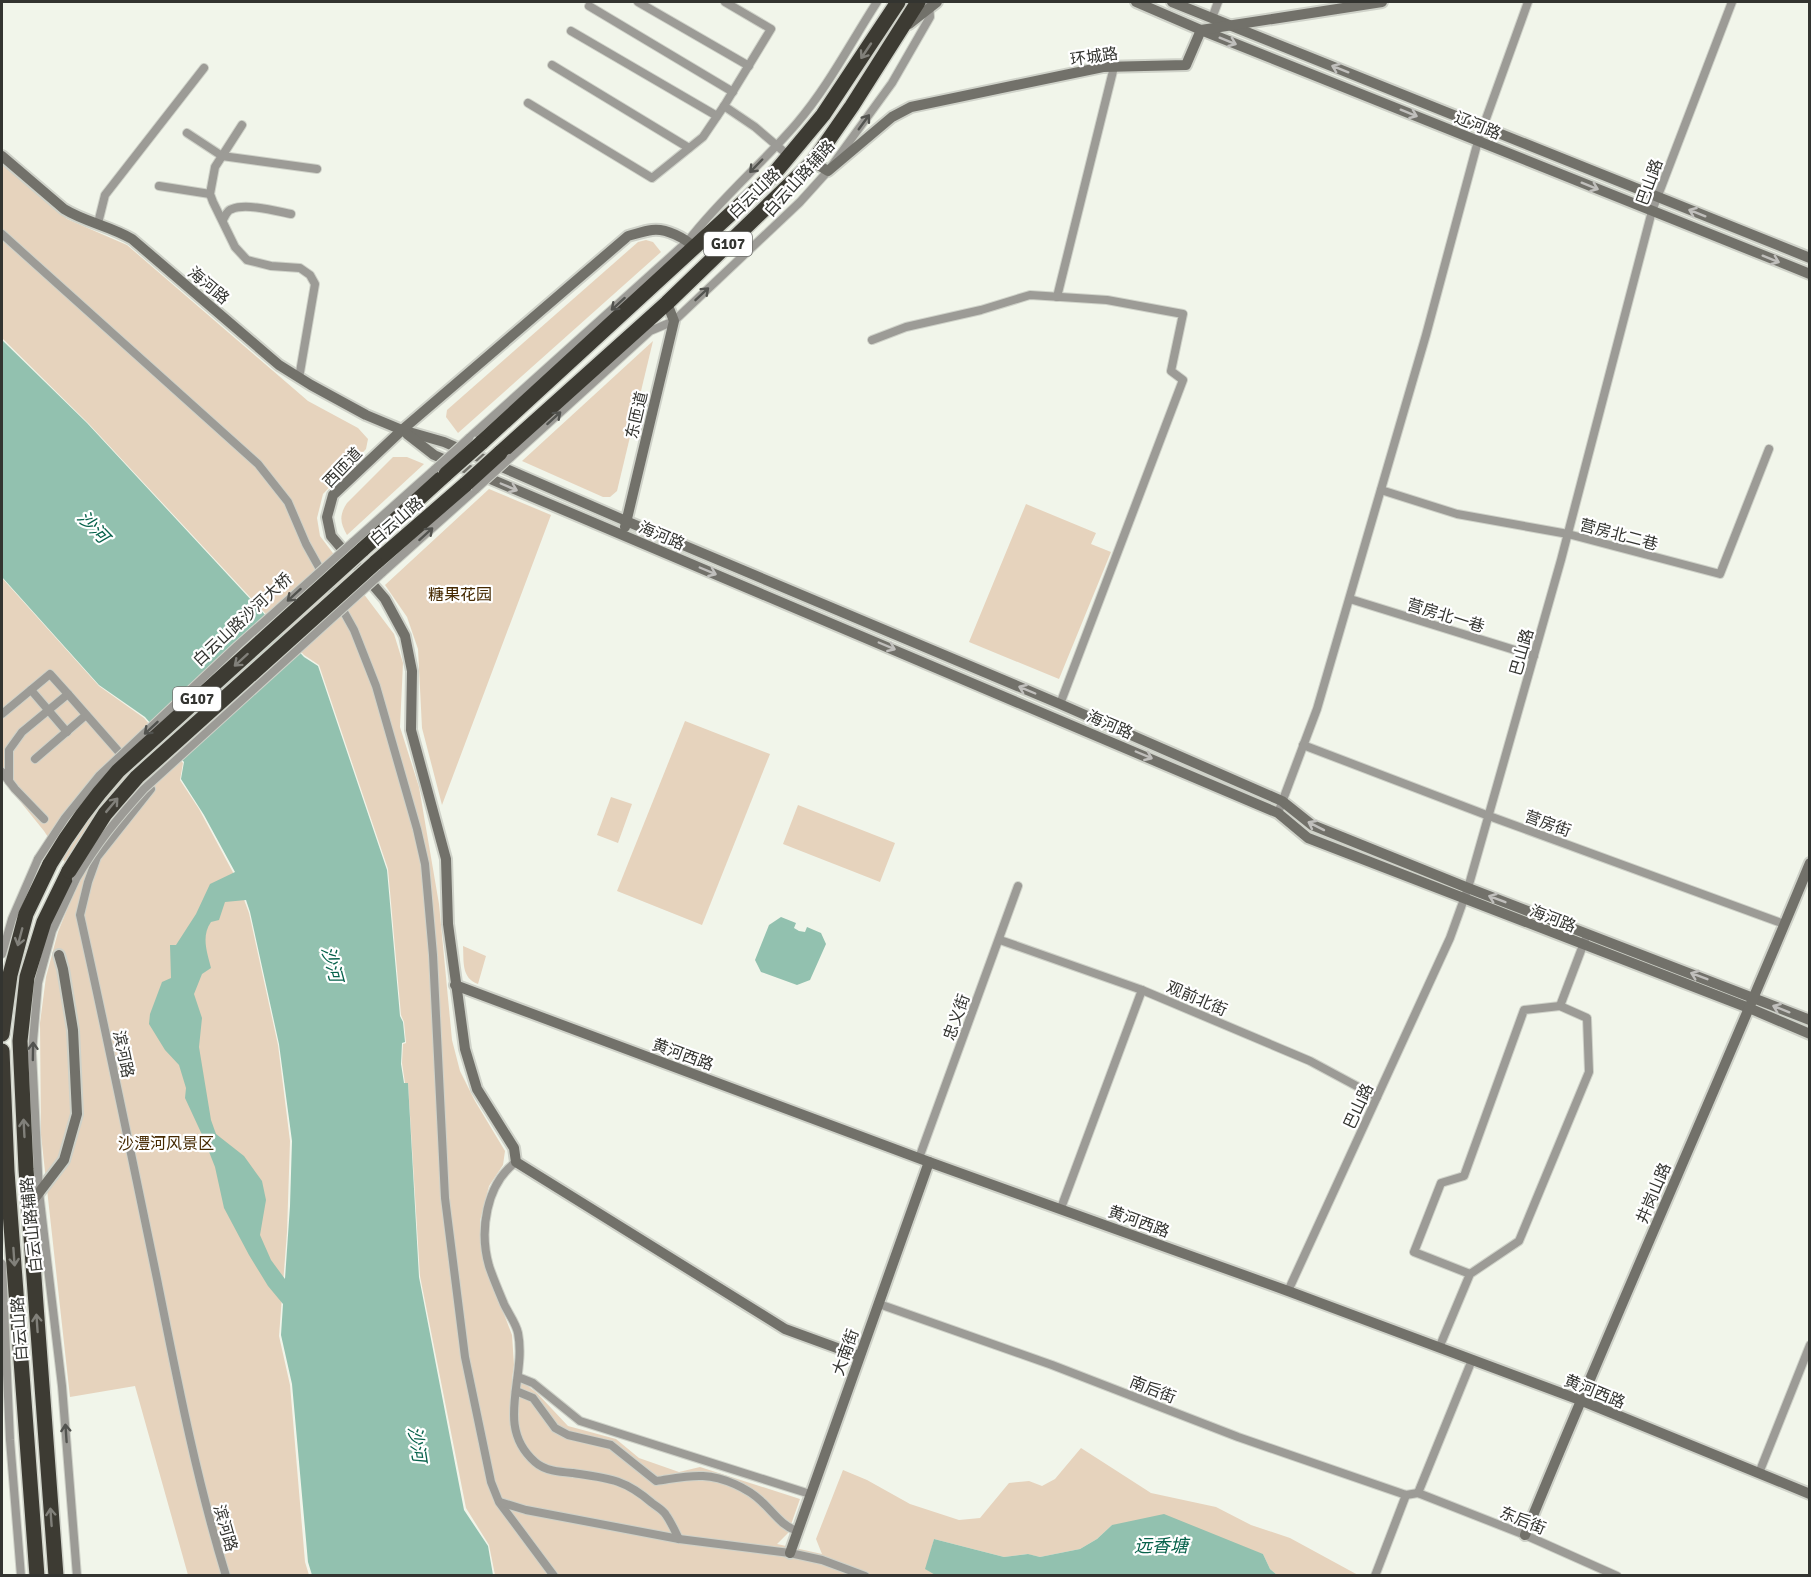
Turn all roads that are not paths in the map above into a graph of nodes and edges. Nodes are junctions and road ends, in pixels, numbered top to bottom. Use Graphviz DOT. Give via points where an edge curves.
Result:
graph roads {
  1 [pos="638,2"];
  2 [pos="724,2"];
  3 [pos="877,2"];
  4 [pos="889,2"];
  5 [pos="898,2"];
  6 [pos="1136,2"];
  7 [pos="1172,2"];
  8 [pos="1218,2"];
  9 [pos="1382,2"];
  10 [pos="1528,2"];
  11 [pos="1732,2"];
  12 [pos="928,3"];
  13 [pos="589,6"];
  14 [pos="1212,18"];
  15 [pos="885,22"];
  16 [pos="1230,25"];
  17 [pos="1201,30"];
  18 [pos="571,31"];
  19 [pos="552,65"];
  20 [pos="748,66"];
  21 [pos="1114,67"];
  22 [pos="204,68"];
  23 [pos="733,92"];
  24 [pos="528,103"];
  25 [pos="724,106"];
  26 [pos="717,117"];
  27 [pos="242,125"];
  28 [pos="1482,127"];
  29 [pos="187,133"];
  30 [pos="1478,141"];
  31 [pos="776,145"];
  32 [pos="689,148"];
  33 [pos="2,156"];
  34 [pos="222,156"];
  35 [pos="789,156"];
  36 [pos="813,162"];
  37 [pos="316,169"];
  38 [pos="828,171"];
  39 [pos="159,186"];
  40 [pos="210,194"];
  41 [pos="1657,198"];
  42 [pos="1652,211"];
  43 [pos="291,214"];
  44 [pos="223,220"];
  45 [pos="98,223"];
  46 [pos="2,234"];
  47 [pos="692,244"];
  48 [pos="1809,258"];
  49 [pos="1809,274"];
  50 [pos="1057,297"];
  51 [pos="667,303"];
  52 [pos="674,321"];
  53 [pos="872,340"];
  54 [pos="299,378"];
  55 [pos="402,430"];
  56 [pos="1769,449"];
  57 [pos="505,455"];
  58 [pos="1381,490"];
  59 [pos="626,521"];
  60 [pos="1568,534"];
  61 [pos="623,536"];
  62 [pos="358,546"];
  63 [pos="1350,599"];
  64 [pos="1534,656"];
  65 [pos="31,690"];
  66 [pos="68,694"];
  67 [pos="1060,704"];
  68 [pos="48,710"];
  69 [pos="2,714"];
  70 [pos="86,715"];
  71 [pos="67,732"];
  72 [pos="1303,745"];
  73 [pos="35,759"];
  74 [pos="2,772"];
  75 [pos="9,781"];
  76 [pos="1282,801"];
  77 [pos="1278,813"];
  78 [pos="1489,816"];
  79 [pos="44,819"];
  80 [pos="44,861"];
  81 [pos="1809,863"];
  82 [pos="72,875"];
  83 [pos="1018,886"];
  84 [pos="1468,888"];
  85 [pos="1464,900"];
  86 [pos="1784,924"];
  87 [pos="1587,934"];
  88 [pos="1000,939"];
  89 [pos="1583,945"];
  90 [pos="2,954"];
  91 [pos="58,955"];
  92 [pos="455,985"];
  93 [pos="1142,990"];
  94 [pos="1753,997"];
  95 [pos="1560,1006"];
  96 [pos="1749,1008"];
  97 [pos="1809,1020"];
  98 [pos="2,1034"];
  99 [pos="1809,1034"];
  100 [pos="2,1052"];
  101 [pos="1377,1097"];
  102 [pos="924,1160"];
  103 [pos="516,1162"];
  104 [pos="39,1192"];
  105 [pos="28,1207"];
  106 [pos="1060,1208"];
  107 [pos="2,1264"];
  108 [pos="1470,1274"];
  109 [pos="1288,1291"];
  110 [pos="879,1304"];
  111 [pos="1809,1345"];
  112 [pos="1439,1348"];
  113 [pos="859,1356"];
  114 [pos="1472,1360"];
  115 [pos="518,1377"];
  116 [pos="516,1391"];
  117 [pos="1580,1400"];
  118 [pos="1759,1473"];
  119 [pos="1418,1493"];
  120 [pos="810,1494"];
  121 [pos="1809,1494"];
  122 [pos="1406,1495"];
  123 [pos="499,1502"];
  124 [pos="526,1510"];
  125 [pos="517,1525"];
  126 [pos="797,1532"];
  127 [pos="1525,1535"];
  128 [pos="679,1539"];
  129 [pos="790,1553"];
  130 [pos="21,1575"];
  131 [pos="37,1575"];
  132 [pos="56,1575"];
  133 [pos="77,1575"];
  134 [pos="226,1575"];
  135 [pos="554,1575"];
  136 [pos="865,1575"];
  137 [pos="1375,1575"];
  138 [pos="1617,1575"];
  1 -- 20 [label="street"];
  2 -- 20 [label="street" via="771,29"];
  3 -- 31 [label="street" via="798,123"];
  4 -- 15 [label="street"];
  5 -- 15 [label="highway, 白云山路 / G107"];
  6 -- 17 [label="street, 辽河路"];
  7 -- 14 [label="street, 辽河路"];
  8 -- 14 [label="street"];
  9 -- 16 [label="street"];
  10 -- 28 [label="street"];
  11 -- 41 [label="street, 巴山路"];
  12 -- 36 [label="highway, 白云山路 / G107" via="899,32"];
  38 -- 12 [label="street, 白云山路辅路, one-way" via="892,83 930,17"];
  13 -- 23 [label="street"];
  14 -- 16 [label="street, 辽河路"];
  15 -- 35 [label="highway, 白云山路 / G107, one-way" via="823,115"];
  16 -- 17 [label="street"];
  28 -- 16 [label="street, 辽河路, one-way"];
  17 -- 21 [label="street, 环城路" via="1186,65"];
  17 -- 30 [label="street, 辽河路, one-way"];
  18 -- 26 [label="street"];
  19 -- 32 [label="street"];
  20 -- 23 [label="street"];
  21 -- 38 [label="street, 环城路" via="911,107 892,117"];
  21 -- 50 [label="street"];
  22 -- 45 [label="street" via="105,195"];
  23 -- 25 [label="street"];
  24 -- 32 [label="street" via="652,178"];
  25 -- 26 [label="street"];
  25 -- 31 [label="street"];
  26 -- 32 [label="street" via="703,137"];
  27 -- 34 [label="street"];
  28 -- 30 [label="street"];
  28 -- 41 [label="street, 辽河路"];
  29 -- 34 [label="street"];
  30 -- 42 [label="street, 辽河路, one-way"];
  30 -- 58 [label="street"];
  31 -- 35 [label="street"];
  31 -- 47 [label="street, one-way" via="706,218"];
  33 -- 45 [label="street, 海河路" via="64,210"];
  34 -- 37 [label="street"];
  34 -- 40 [label="street" via="215,167"];
  35 -- 47 [label="highway, 白云山路 / G107" via="773,175"];
  36 -- 38 [label="street"];
  36 -- 51 [label="highway, 白云山路 / G107"];
  52 -- 38 [label="street, 白云山路辅路, one-way"];
  39 -- 40 [label="street"];
  40 -- 44 [label="street"];
  41 -- 42 [label="street, 巴山路"];
  48 -- 41 [label="street, 辽河路, one-way"];
  42 -- 49 [label="street, 辽河路, one-way"];
  42 -- 60 [label="street, 巴山路"];
  43 -- 44 [label="street" via="247,207 231,209"];
  44 -- 54 [label="street" via="235,247 247,260 300,267 315,284"];
  45 -- 54 [label="street, 海河路" via="132,239"];
  46 -- 123 [label="street" via="273,481 288,502 306,544 354,630 376,686 424,864 433,955 445,1198 465,1358 491,1482"];
  47 -- 55 [label="street, 西匝道" via="654,229 628,236"];
  47 -- 62 [label="highway, 白云山路 / G107, one-way, bridge"];
  50 -- 53 [label="street" via="1030,295 906,327"];
  50 -- 67 [label="street" via="1107,300 1184,314 1171,371 1183,380"];
  51 -- 52 [label="street"];
  51 -- 57 [label="highway, 白云山路 / G107"];
  57 -- 52 [label="street, 白云山路辅路, one-way" via="650,331"];
  52 -- 59 [label="street, 东匝道"];
  54 -- 55 [label="street, 海河路" via="366,416"];
  55 -- 59 [label="street, 海河路" via="444,442"];
  55 -- 61 [label="street, 海河路, one-way" via="434,455"];
  55 -- 92 [label="street, 西匝道" via="333,495 327,517 331,536 385,599 405,636 412,671 411,730 446,859"];
  56 -- 60 [label="street, 营房北二巷" via="1720,574"];
  82 -- 57 [label="highway, 白云山路 / G107, one-way, bridge" via="105,814 137,777"];
  58 -- 60 [label="street, 营房北二巷" via="1457,514"];
  58 -- 63 [label="street"];
  59 -- 61 [label="street, 东匝道"];
  67 -- 59 [label="street, 海河路, one-way"];
  60 -- 64 [label="street, 巴山路"];
  61 -- 77 [label="street, 海河路, one-way"];
  62 -- 80 [label="highway, 白云山路沙河大桥 / G107, one-way, bridge" via="118,771"];
  63 -- 64 [label="street, 营房北一巷"];
  63 -- 72 [label="street"];
  64 -- 78 [label="street, 巴山路"];
  65 -- 66 [label="street, 滨河路" via="50,674"];
  65 -- 68 [label="street"];
  65 -- 69 [label="street"];
  66 -- 68 [label="street"];
  66 -- 70 [label="street, 滨河路"];
  67 -- 76 [label="street, 海河路"];
  68 -- 71 [label="street"];
  68 -- 75 [label="street" via="22,732 9,750"];
  70 -- 71 [label="street"];
  70 -- 134 [label="street, 滨河路" via="151,789 97,857 80,915 182,1409"];
  71 -- 73 [label="street"];
  72 -- 76 [label="street"];
  72 -- 78 [label="street, 营房街"];
  74 -- 75 [label="street"];
  75 -- 79 [label="street"];
  76 -- 77 [label="street"];
  84 -- 76 [label="street, 海河路, one-way" via="1312,825"];
  77 -- 85 [label="street, 海河路" via="1308,838"];
  78 -- 84 [label="street, 巴山路"];
  78 -- 86 [label="street, 营房街"];
  80 -- 90 [label="street" via="12,919"];
  80 -- 98 [label="highway, G107, one-way" via="10,975"];
  81 -- 86 [label="street, 井岗山路"];
  104 -- 82 [label="street, 白云山路辅路, one-way" via="32,1053 38,983"];
  105 -- 82 [label="highway, 白云山路 / G107, one-way" via="20,1041 27,977 44,922"];
  83 -- 88 [label="street, 忠义街"];
  84 -- 85 [label="street, 巴山路"];
  87 -- 84 [label="street, 海河路, one-way"];
  85 -- 89 [label="street, 海河路"];
  85 -- 101 [label="street, 巴山路"];
  86 -- 94 [label="street, 井岗山路"];
  87 -- 89 [label="street"];
  94 -- 87 [label="street, 海河路, one-way"];
  88 -- 93 [label="street, 观前北街"];
  88 -- 102 [label="street, 忠义街"];
  89 -- 95 [label="street"];
  89 -- 96 [label="street, 海河路"];
  91 -- 104 [label="street" via="73,1030 77,1114 64,1160"];
  92 -- 102 [label="street, 黄河西路"];
  92 -- 103 [label="street, 西匝道" via="465,1049 477,1089 514,1148"];
  93 -- 101 [label="street, 观前北街" via="1310,1061"];
  93 -- 106 [label="street"];
  94 -- 96 [label="street, 井岗山路"];
  97 -- 94 [label="street, 海河路, one-way"];
  95 -- 108 [label="street" via="1587,1018 1589,1072 1519,1240"];
  95 -- 108 [label="street" via="1524,1010 1464,1176 1442,1183 1414,1252"];
  96 -- 99 [label="street, 海河路"];
  96 -- 117 [label="street, 井岗山路"];
  100 -- 131 [label="highway, 白云山路, one-way"];
  101 -- 109 [label="street, 巴山路"];
  102 -- 106 [label="street, 黄河西路"];
  102 -- 110 [label="street, 大南街"];
  103 -- 113 [label="street" via="785,1329"];
  103 -- 115 [label="street" via="494,1189 485,1222 489,1265 518,1331"];
  104 -- 105 [label="street"];
  133 -- 104 [label="street, 白云山路辅路, one-way" via="63,1386"];
  132 -- 105 [label="highway, 白云山路 / G107, one-way"];
  106 -- 109 [label="street, 黄河西路"];
  107 -- 130 [label="street, 白云山路辅路" via="9,1429"];
  108 -- 112 [label="street"];
  109 -- 112 [label="street, 黄河西路"];
  110 -- 113 [label="street, 大南街"];
  110 -- 122 [label="street, 南后街"];
  111 -- 118 [label="street"];
  112 -- 114 [label="street, 黄河西路"];
  113 -- 120 [label="street, 大南街"];
  114 -- 117 [label="street, 黄河西路"];
  114 -- 119 [label="street"];
  115 -- 116 [label="street"];
  115 -- 120 [label="street" via="533,1383 579,1421"];
  116 -- 126 [label="street" via="533,1398 555,1428 611,1445 656,1481 703,1476 741,1487 760,1499 787,1528"];
  116 -- 128 [label="street" via="514,1430 521,1446 536,1463 553,1471 619,1481 640,1492 666,1514"];
  117 -- 118 [label="street, 黄河西路"];
  117 -- 127 [label="street, 井岗山路"];
  118 -- 121 [label="street, 黄河西路"];
  119 -- 122 [label="street, 南后街"];
  119 -- 127 [label="street, 东后街"];
  120 -- 126 [label="street, 大南街"];
  122 -- 137 [label="street"];
  123 -- 124 [label="street"];
  123 -- 125 [label="street"];
  124 -- 125 [label="street" via="519,1513"];
  124 -- 128 [label="street"];
  125 -- 135 [label="street"];
  126 -- 129 [label="street, 大南街"];
  127 -- 138 [label="street, 东后街"];
  128 -- 129 [label="street"];
  129 -- 136 [label="street"];
}
